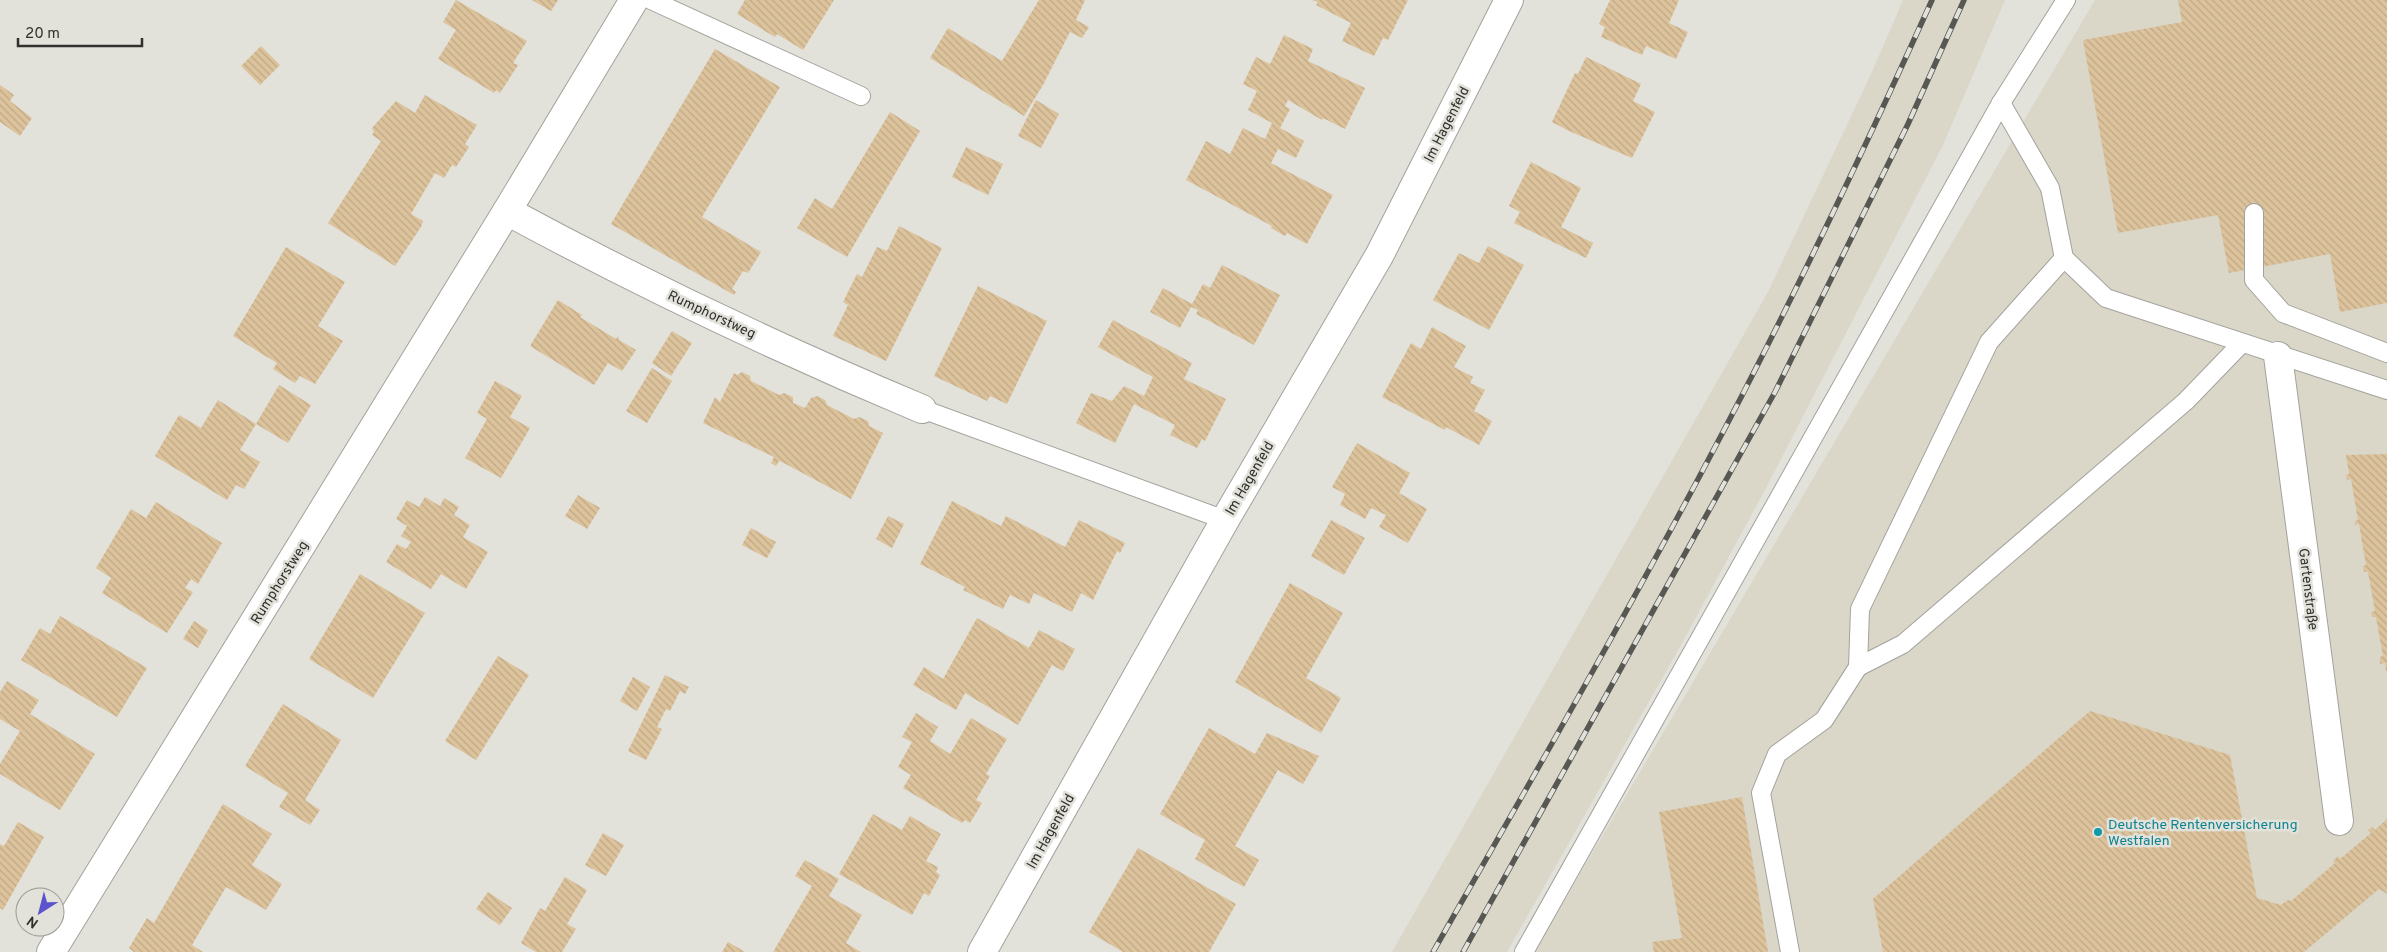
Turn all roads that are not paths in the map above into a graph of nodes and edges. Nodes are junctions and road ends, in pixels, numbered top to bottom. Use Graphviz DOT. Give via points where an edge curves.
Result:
graph roads {
  1 [pos="634,0"];
  2 [pos="651,0"];
  3 [pos="1509,0"];
  4 [pos="2066,0"];
  5 [pos="861,96"];
  6 [pos="2001,103"];
  7 [pos="507,211"];
  8 [pos="2254,213"];
  9 [pos="2064,258"];
  10 [pos="2241,344"];
  11 [pos="2387,353"];
  12 [pos="2278,356"];
  13 [pos="2387,390"];
  14 [pos="922,409"];
  15 [pos="1225,520"];
  16 [pos="1858,667"];
  17 [pos="2339,821"];
  18 [pos="51,952"];
  19 [pos="982,952"];
  20 [pos="1524,952"];
  21 [pos="1790,952"];
  1 -- 7 [label="street, Rumphorstweg"];
  2 -- 5 [label="lane"];
  3 -- 15 [label="street, Im Hagenfeld" via="1379,256"];
  4 -- 6 [label="lane"];
  6 -- 9 [label="lane" via="2050,188"];
  6 -- 20 [label="lane"];
  7 -- 14 [label="street, Rumphorstweg" via="609,267 863,385"];
  7 -- 18 [label="street, Rumphorstweg"];
  8 -- 11 [label="lane" via="2254,280 2283,313"];
  9 -- 10 [label="lane" via="2106,298"];
  9 -- 16 [label="lane" via="1989,342 1860,609"];
  10 -- 12 [label="lane"];
  10 -- 16 [label="lane" via="2186,402 1903,644"];
  12 -- 13 [label="lane"];
  12 -- 17 [label="street, Gartenstraße"];
  14 -- 15 [label="lane"];
  15 -- 19 [label="street, Im Hagenfeld"];
  16 -- 21 [label="lane" via="1824,720 1777,754 1761,793"];
}
